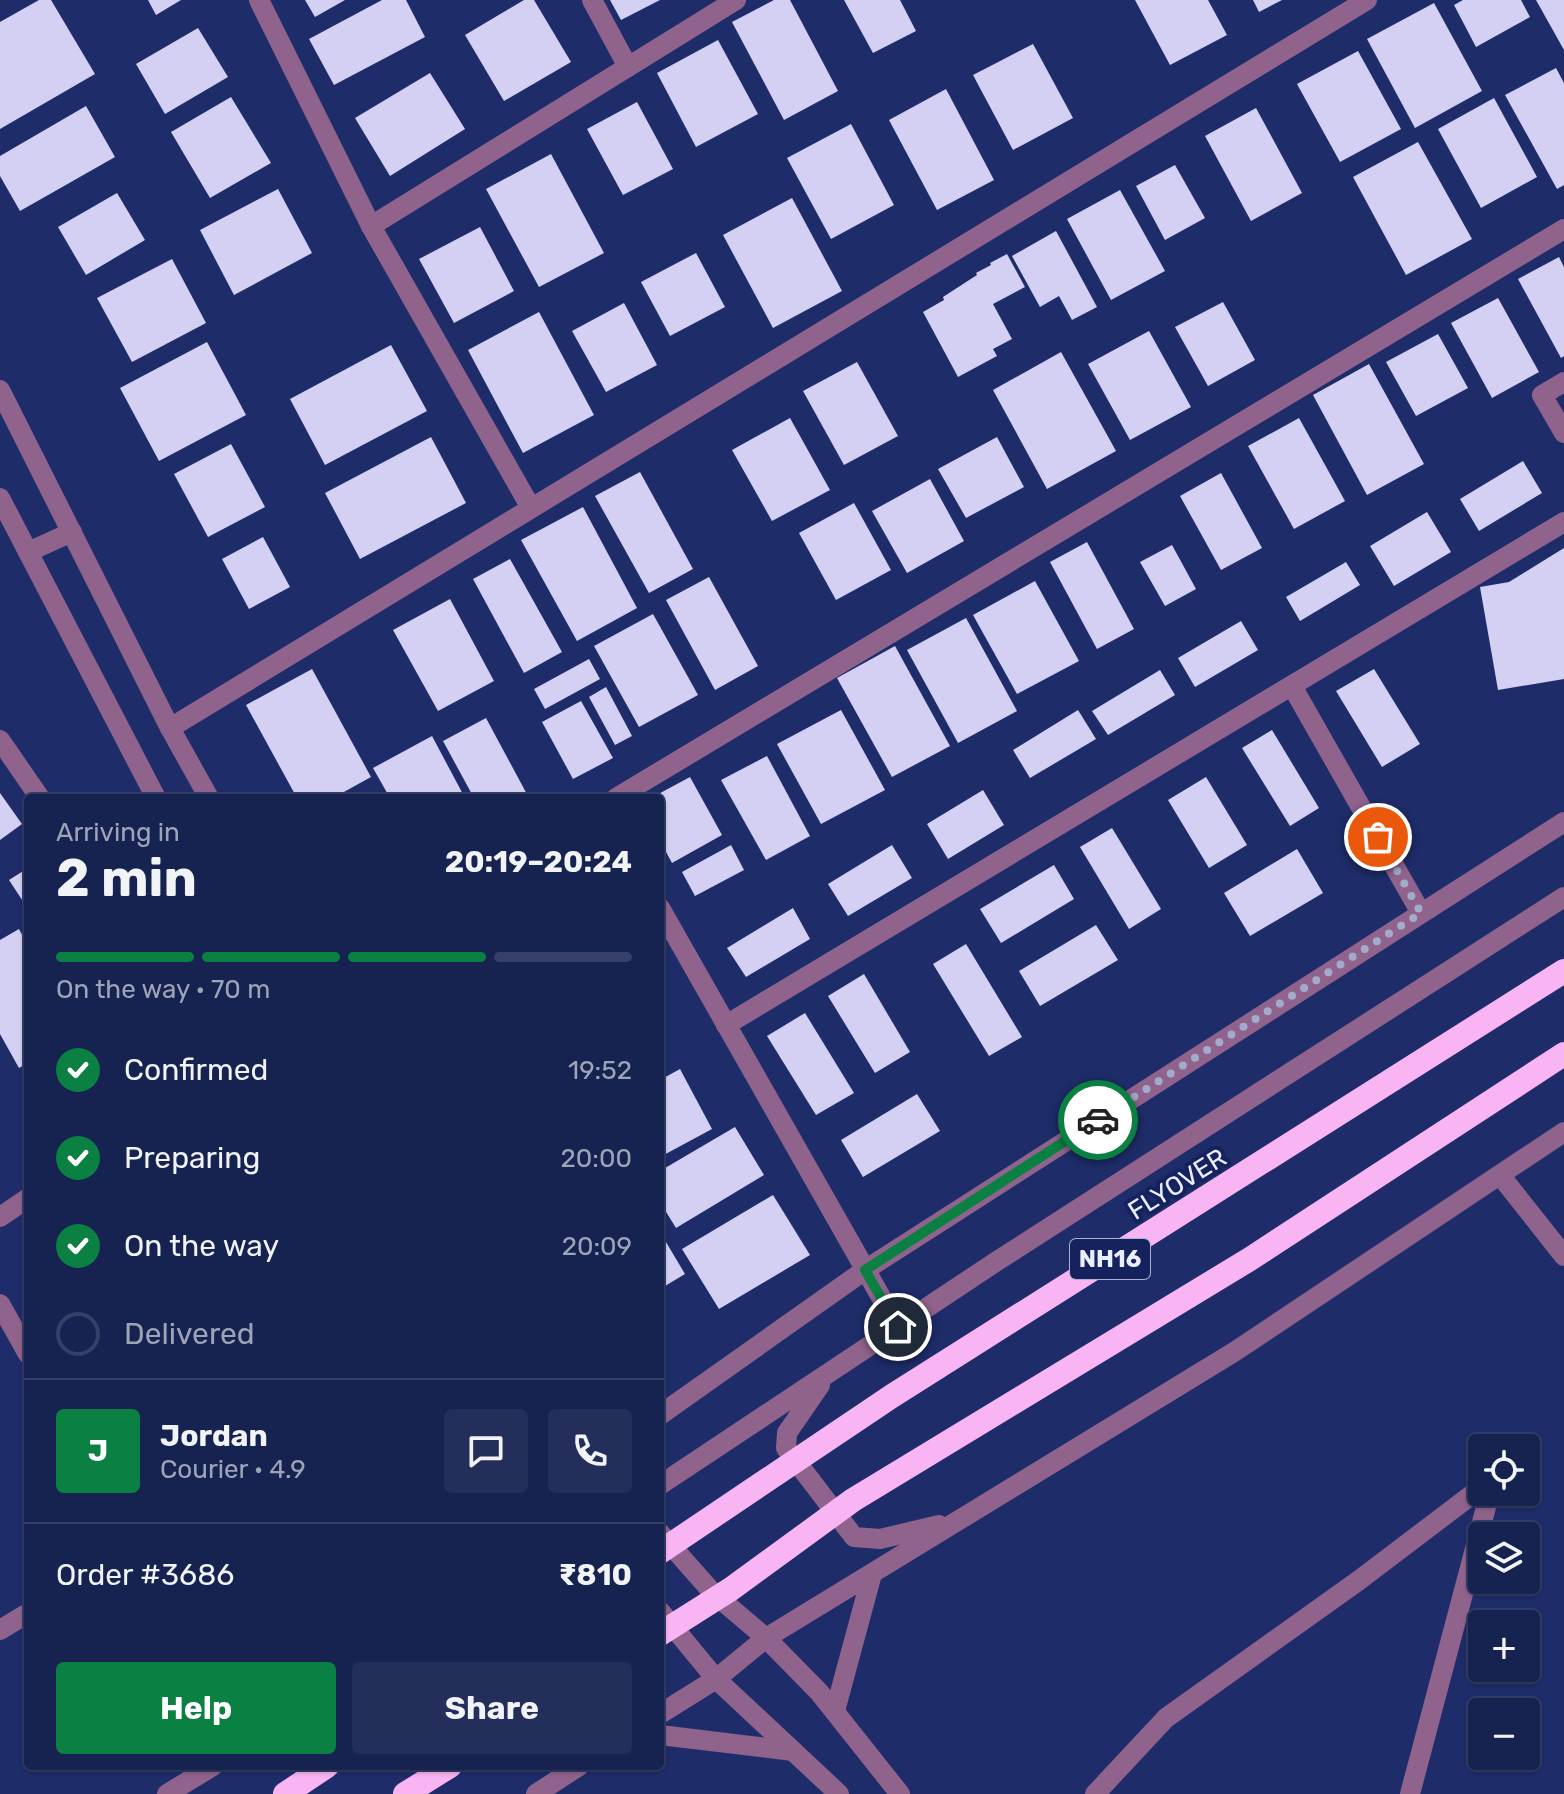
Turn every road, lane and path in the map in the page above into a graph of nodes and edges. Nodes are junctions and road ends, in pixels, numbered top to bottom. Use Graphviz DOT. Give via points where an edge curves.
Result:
graph roads {
  1 [pos="259,0"];
  2 [pos="592,0"];
  3 [pos="736,0"];
  4 [pos="1367,0"];
  5 [pos="628,67"];
  6 [pos="371,226"];
  7 [pos="1564,229"];
  8 [pos="1564,382"];
  9 [pos="0,390"];
  10 [pos="1564,433"];
  11 [pos="0,498"];
  12 [pos="531,508"];
  13 [pos="1564,522"];
  14 [pos="72,532"];
  15 [pos="28,552"];
  16 [pos="1292,686"];
  17 [pos="170,728"];
  18 [pos="0,740"];
  19 [pos="37,794"];
  20 [pos="154,794"];
  21 [pos="207,794"];
  22 [pos="623,794"];
  23 [pos="1564,822"];
  24 [pos="1564,897"];
  25 [pos="1421,913"];
  26 [pos="664,915"];
  27 [pos="1564,971"];
  28 [pos="726,1025"];
  29 [pos="1564,1054"];
  30 [pos="1564,1132"];
  31 [pos="1500,1175"];
  32 [pos="24,1201"];
  33 [pos="0,1217"];
  34 [pos="1564,1256"];
  35 [pos="865,1270"];
  36 [pos="0,1304"];
  37 [pos="898,1327"];
  38 [pos="24,1347"];
  39 [pos="830,1372"];
  40 [pos="664,1412"];
  41 [pos="664,1482"];
  42 [pos="1468,1498"];
  43 [pos="1486,1506"];
  44 [pos="958,1521"];
  45 [pos="664,1538"];
  46 [pos="664,1549"];
  47 [pos="872,1574"];
  48 [pos="24,1615"];
  49 [pos="664,1616"];
  50 [pos="0,1630"];
  51 [pos="664,1631"];
  52 [pos="766,1638"];
  53 [pos="716,1679"];
  54 [pos="835,1711"];
  55 [pos="664,1712"];
  56 [pos="664,1735"];
  57 [pos="793,1751"];
  58 [pos="206,1770"];
  59 [pos="321,1770"];
  60 [pos="444,1770"];
  61 [pos="573,1770"];
  62 [pos="167,1794"];
  63 [pos="285,1794"];
  64 [pos="405,1794"];
  65 [pos="536,1794"];
  66 [pos="839,1794"];
  67 [pos="900,1794"];
  68 [pos="1095,1794"];
  69 [pos="1410,1794"];
  1 -- 6 [label="street"];
  2 -- 5 [label="street"];
  3 -- 5 [label="street"];
  4 -- 12 [label="street"];
  5 -- 6 [label="street"];
  6 -- 12 [label="street"];
  7 -- 22 [label="street"];
  8 -- 10 [label="street" via="1542,395"];
  9 -- 14 [label="street"];
  11 -- 15 [label="street"];
  12 -- 17 [label="street"];
  13 -- 16 [label="street"];
  14 -- 15 [label="street"];
  14 -- 17 [label="street"];
  15 -- 20 [label="street"];
  16 -- 25 [label="street"];
  16 -- 28 [label="street"];
  17 -- 21 [label="street"];
  18 -- 19 [label="street"];
  23 -- 25 [label="street"];
  24 -- 37 [label="street"];
  25 -- 35 [label="street"];
  26 -- 28 [label="street"];
  27 -- 46 [label="highway, FLYOVER / NH16, bridge" via="892,1396"];
  28 -- 35 [label="street"];
  29 -- 51 [label="highway, NH16, bridge" via="1250,1259 853,1500"];
  30 -- 31 [label="street"];
  31 -- 34 [label="street"];
  31 -- 44 [label="street" via="1234,1352"];
  32 -- 33 [label="street"];
  35 -- 37 [label="street"];
  35 -- 40 [label="street"];
  36 -- 38 [label="street"];
  37 -- 39 [label="street"];
  39 -- 41 [label="street"];
  39 -- 44 [label="street" via="787,1433 786,1448 854,1537 880,1539"];
  42 -- 68 [label="street" via="1166,1718"];
  43 -- 69 [label="street"];
  44 -- 47 [label="street"];
  45 -- 52 [label="street" via="713,1593"];
  47 -- 52 [label="street"];
  47 -- 54 [label="street"];
  48 -- 50 [label="street"];
  49 -- 53 [label="street"];
  52 -- 53 [label="street"];
  52 -- 54 [label="street"];
  53 -- 55 [label="street"];
  53 -- 57 [label="street"];
  54 -- 67 [label="street"];
  56 -- 57 [label="street"];
  57 -- 66 [label="street"];
  58 -- 62 [label="street"];
  59 -- 63 [label="highway"];
  60 -- 64 [label="highway"];
  61 -- 65 [label="street"];
}
